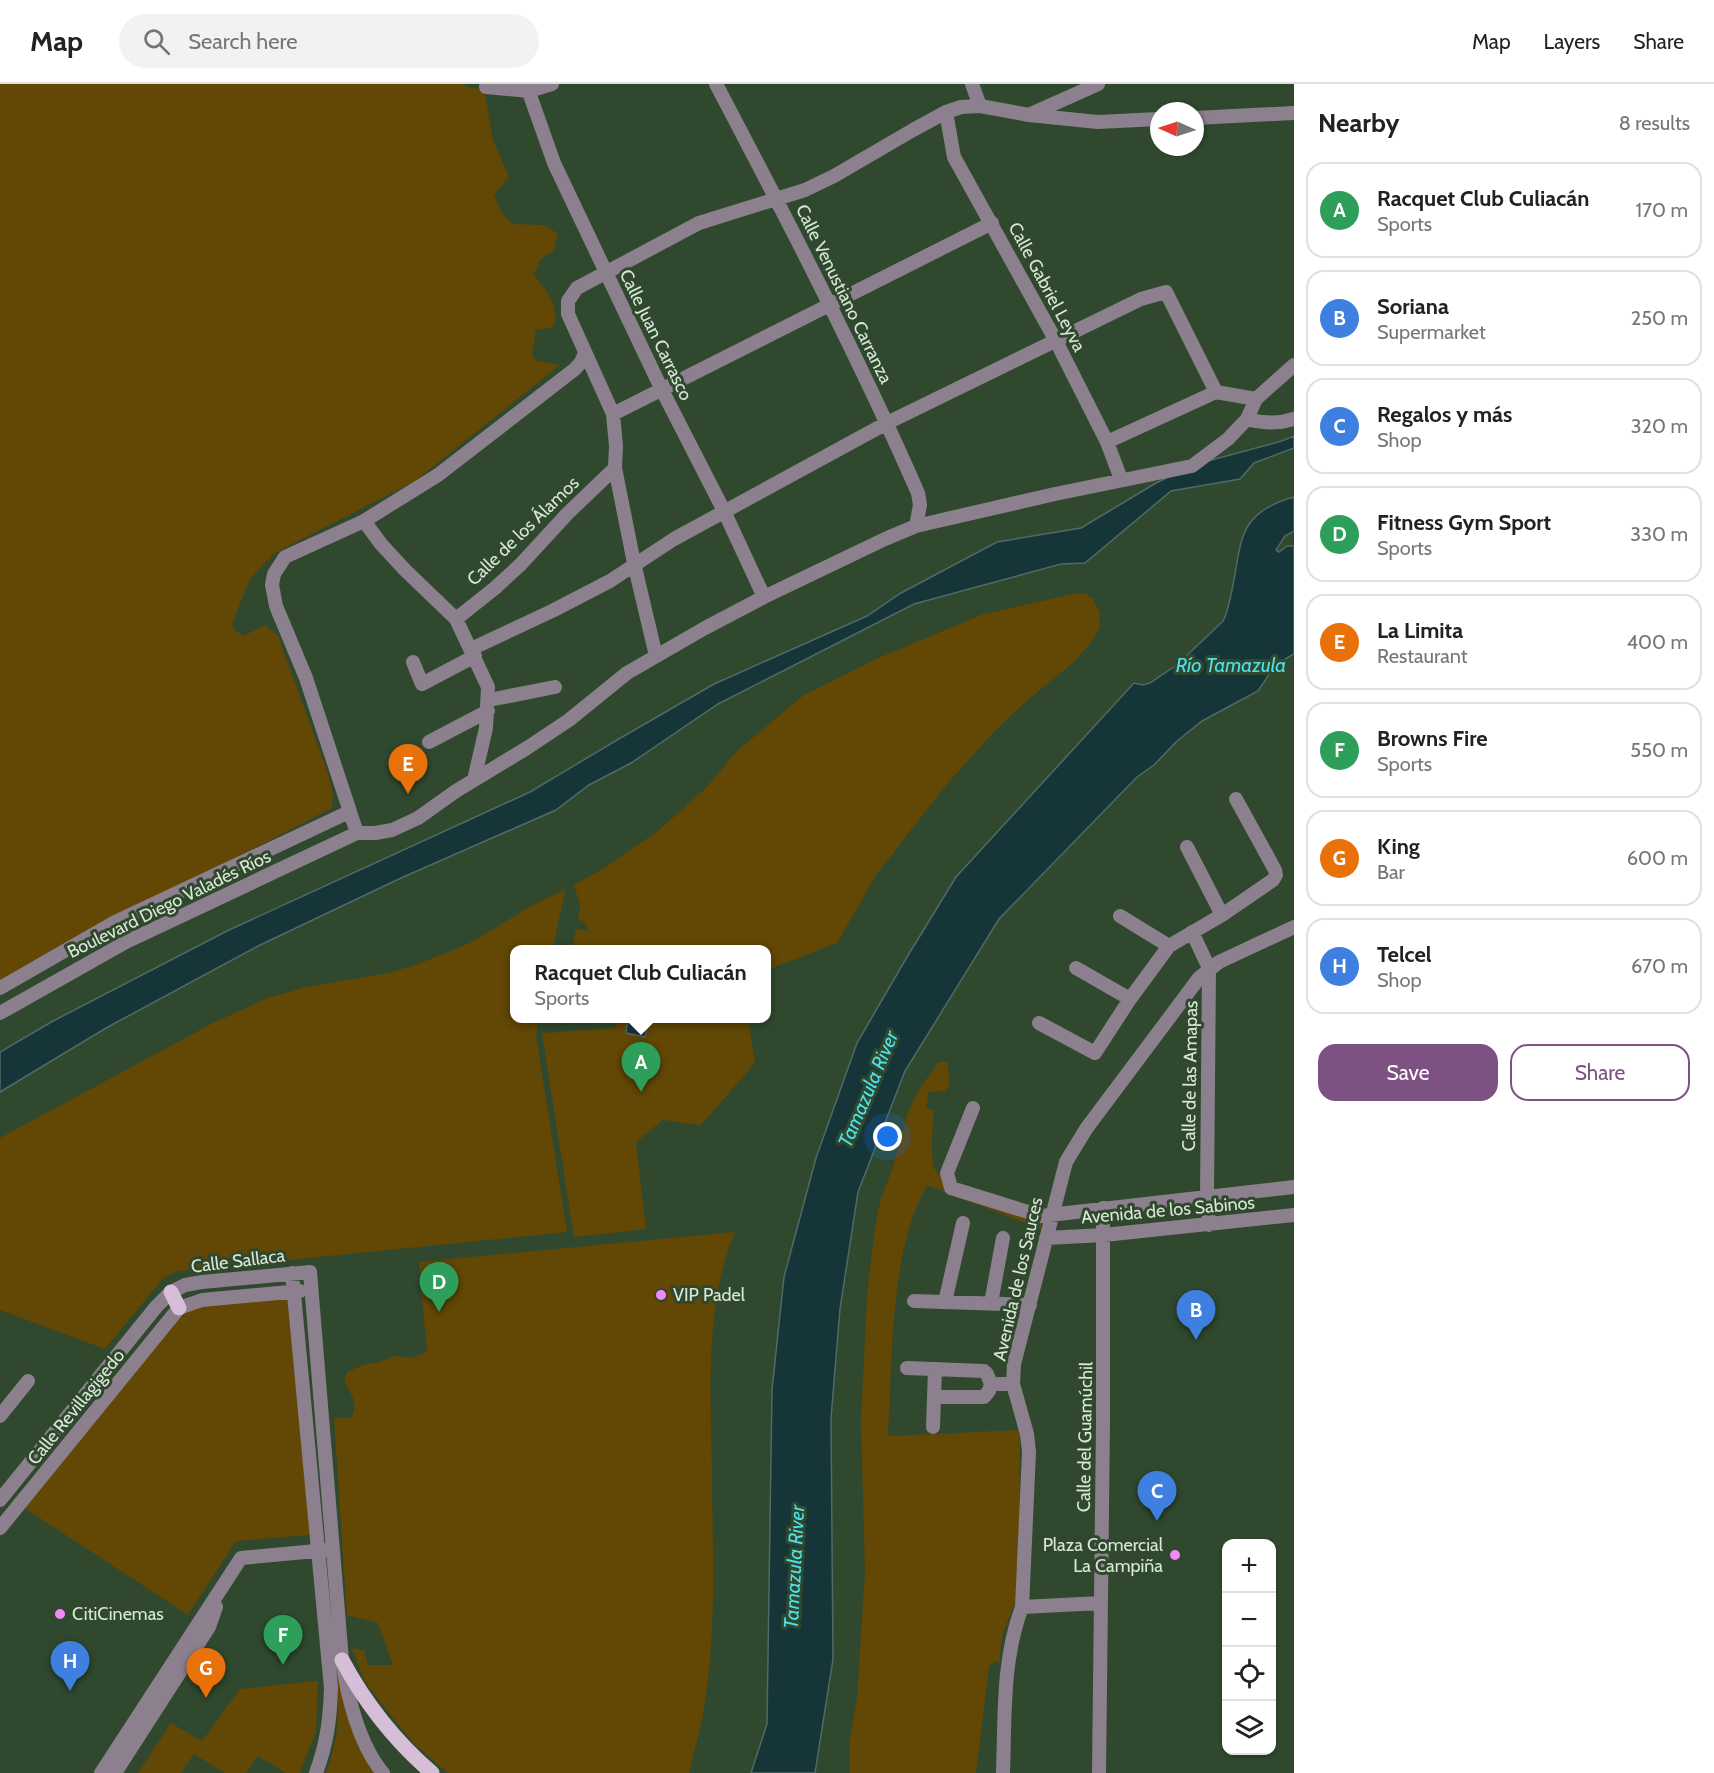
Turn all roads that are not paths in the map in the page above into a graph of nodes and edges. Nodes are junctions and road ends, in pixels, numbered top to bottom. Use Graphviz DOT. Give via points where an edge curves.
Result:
graph roads {
  1 [pos="552,84"];
  2 [pos="716,84"];
  3 [pos="972,84"];
  4 [pos="1098,84"];
  5 [pos="486,87"];
  6 [pos="527,87"];
  7 [pos="980,106"];
  8 [pos="946,112"];
  9 [pos="1294,113"];
  10 [pos="1029,115"];
  11 [pos="1204,118"];
  12 [pos="1150,120"];
  13 [pos="777,199"];
  14 [pos="992,223"];
  15 [pos="605,272"];
  16 [pos="831,303"];
  17 [pos="1056,341"];
  18 [pos="585,353"];
  19 [pos="1294,365"];
  20 [pos="661,388"];
  21 [pos="1216,392"];
  22 [pos="1256,399"];
  23 [pos="613,414"];
  24 [pos="1247,419"];
  25 [pos="1294,419"];
  26 [pos="887,423"];
  27 [pos="1107,442"];
  28 [pos="615,468"];
  29 [pos="1121,479"];
  30 [pos="724,511"];
  31 [pos="364,521"];
  32 [pos="916,526"];
  33 [pos="634,564"];
  34 [pos="764,597"];
  35 [pos="456,619"];
  36 [pos="473,652"];
  37 [pos="656,656"];
  38 [pos="413,662"];
  39 [pos="555,687"];
  40 [pos="488,705"];
  41 [pos="429,742"];
  42 [pos="474,780"];
  43 [pos="1236,799"];
  44 [pos="349,812"];
  45 [pos="357,833"];
  46 [pos="1187,848"];
  47 [pos="1222,915"];
  48 [pos="1120,916"];
  49 [pos="1294,927"];
  50 [pos="1192,932"];
  51 [pos="1169,946"];
  52 [pos="1076,968"];
  53 [pos="1209,968"];
  54 [pos="0,988"];
  55 [pos="1130,999"];
  56 [pos="0,1013"];
  57 [pos="1039,1023"];
  58 [pos="973,1108"];
  59 [pos="1294,1187"];
  60 [pos="1207,1196"];
  61 [pos="1103,1208"];
  62 [pos="1052,1215"];
  63 [pos="1294,1215"];
  64 [pos="963,1223"];
  65 [pos="1209,1225"];
  66 [pos="1104,1235"];
  67 [pos="1003,1238"];
  68 [pos="1046,1238"];
  69 [pos="292,1273"];
  70 [pos="312,1290"];
  71 [pos="171,1292"];
  72 [pos="293,1292"];
  73 [pos="914,1301"];
  74 [pos="945,1302"];
  75 [pos="991,1303"];
  76 [pos="1030,1305"];
  77 [pos="179,1308"];
  78 [pos="908,1368"];
  79 [pos="935,1369"];
  80 [pos="28,1381"];
  81 [pos="991,1384"];
  82 [pos="1013,1384"];
  83 [pos="934,1397"];
  84 [pos="1,1413"];
  85 [pos="933,1427"];
  86 [pos="0,1500"];
  87 [pos="0,1528"];
  88 [pos="334,1549"];
  89 [pos="320,1550"];
  90 [pos="214,1600"];
  91 [pos="1101,1603"];
  92 [pos="1022,1607"];
  93 [pos="342,1660"];
  94 [pos="101,1773"];
  95 [pos="115,1773"];
  96 [pos="316,1773"];
  97 [pos="382,1773"];
  98 [pos="432,1773"];
  99 [pos="1003,1773"];
  100 [pos="1100,1773"];
  1 -- 6 [label="street"];
  2 -- 13 [label="street, Calle Venustiano Carranza"];
  3 -- 7 [label="street"];
  4 -- 10 [label="street"];
  5 -- 6 [label="street"];
  6 -- 15 [label="street, Calle Juan Carrasco" via="554,164"];
  7 -- 8 [label="street"];
  7 -- 10 [label="street"];
  8 -- 13 [label="street" via="834,176"];
  8 -- 14 [label="street, Calle Gabriel Leyva" via="954,157"];
  9 -- 11 [label="street"];
  10 -- 12 [label="street" via="1098,122"];
  13 -- 15 [label="street" via="699,223"];
  13 -- 16 [label="street, Calle Venustiano Carranza"];
  14 -- 16 [label="street"];
  14 -- 17 [label="street, Calle Gabriel Leyva"];
  15 -- 18 [label="street" via="577,288 568,301 568,314"];
  15 -- 20 [label="street, Calle Juan Carrasco"];
  16 -- 20 [label="street"];
  16 -- 26 [label="street, Calle Venustiano Carranza"];
  17 -- 21 [label="street" via="1141,299 1166,292"];
  17 -- 26 [label="street"];
  17 -- 27 [label="street, Calle Gabriel Leyva"];
  18 -- 23 [label="street"];
  18 -- 31 [label="street" via="575,369 438,475"];
  19 -- 22 [label="street"];
  20 -- 23 [label="street"];
  20 -- 30 [label="street, Calle Juan Carrasco"];
  21 -- 22 [label="street"];
  21 -- 27 [label="street"];
  22 -- 24 [label="street"];
  23 -- 28 [label="street"];
  24 -- 25 [label="street"];
  24 -- 29 [label="street" via="1228,440 1192,466"];
  26 -- 30 [label="street"];
  26 -- 32 [label="street, Calle Venustiano Carranza" via="918,494"];
  27 -- 29 [label="street, Calle Gabriel Leyva"];
  28 -- 33 [label="street"];
  28 -- 35 [label="street, Calle de los Álamos" via="504,580"];
  29 -- 32 [label="street"];
  30 -- 33 [label="street"];
  30 -- 34 [label="street, Calle Juan Carrasco"];
  31 -- 35 [label="street" via="405,570"];
  31 -- 44 [label="street" via="285,556 272,585"];
  32 -- 34 [label="street"];
  33 -- 36 [label="street" via="610,581"];
  33 -- 37 [label="street"];
  34 -- 37 [label="street"];
  35 -- 36 [label="street"];
  36 -- 38 [label="street" via="422,684"];
  36 -- 40 [label="street" via="488,687"];
  37 -- 42 [label="street" via="627,673 569,720"];
  39 -- 40 [label="street"];
  40 -- 41 [label="street"];
  40 -- 42 [label="street"];
  42 -- 45 [label="street" via="418,818 392,830"];
  43 -- 47 [label="street" via="1276,875"];
  44 -- 45 [label="street"];
  44 -- 54 [label="street, Boulevard Diego Valadés Ríos" via="115,922"];
  45 -- 56 [label="street, Boulevard Diego Valadés Ríos" via="126,942"];
  46 -- 47 [label="street"];
  47 -- 50 [label="street"];
  48 -- 51 [label="street"];
  49 -- 53 [label="street, Avenida de los Sauces"];
  50 -- 51 [label="street"];
  50 -- 53 [label="street, Calle de las Amapas"];
  51 -- 55 [label="street"];
  52 -- 55 [label="street"];
  53 -- 60 [label="street, Calle de las Amapas"];
  53 -- 62 [label="street, Avenida de los Sauces" via="1190,988 1075,1147 1066,1162"];
  55 -- 57 [label="street" via="1095,1053"];
  58 -- 62 [label="street, Avenida de los Sabinos" via="946,1173 951,1188 1041,1216"];
  59 -- 60 [label="street, Avenida de los Sabinos"];
  60 -- 61 [label="street, Avenida de los Sabinos"];
  60 -- 65 [label="street, Calle de las Amapas"];
  61 -- 62 [label="street, Avenida de los Sabinos"];
  61 -- 66 [label="street, Calle del Guamúchil"];
  62 -- 68 [label="street, Avenida de los Sauces"];
  63 -- 65 [label="street, Avenida de los Sabinos"];
  64 -- 74 [label="street"];
  65 -- 66 [label="street, Avenida de los Sabinos"];
  66 -- 68 [label="street, Avenida de los Sabinos"];
  66 -- 91 [label="street, Calle del Guamúchil"];
  67 -- 75 [label="street"];
  68 -- 76 [label="street, Avenida de los Sauces"];
  69 -- 70 [label="street, Calle Sallaca" via="310,1272"];
  69 -- 71 [label="street, Calle Sallaca" via="202,1282"];
  69 -- 72 [label="street"];
  70 -- 72 [label="street, Calle Sallaca"];
  70 -- 88 [label="street"];
  71 -- 77 [label="main road"];
  71 -- 86 [label="street, Calle Revillagigedo"];
  72 -- 77 [label="street, Calle Sallaca" via="202,1300"];
  72 -- 89 [label="street"];
  73 -- 74 [label="street"];
  74 -- 75 [label="street"];
  75 -- 76 [label="street"];
  76 -- 82 [label="street, Avenida de los Sauces" via="1014,1364"];
  77 -- 87 [label="street, Calle Revillagigedo"];
  78 -- 79 [label="street"];
  79 -- 81 [label="street" via="984,1371"];
  79 -- 83 [label="street"];
  80 -- 84 [label="street"];
  81 -- 82 [label="street"];
  81 -- 83 [label="street" via="984,1396"];
  82 -- 92 [label="street, Avenida de los Sauces" via="1029,1452"];
  83 -- 85 [label="street"];
  88 -- 89 [label="street"];
  88 -- 93 [label="street"];
  89 -- 90 [label="street" via="241,1558"];
  89 -- 96 [label="street" via="331,1688 329,1727"];
  90 -- 94 [label="street"];
  90 -- 95 [label="street" via="216,1607 209,1627"];
  91 -- 92 [label="street"];
  91 -- 100 [label="street, Calle del Guamúchil"];
  92 -- 99 [label="street, Avenida de los Sauces" via="1008,1657"];
  93 -- 97 [label="street" via="357,1723"];
  93 -- 98 [label="main road" via="393,1736"];
}
